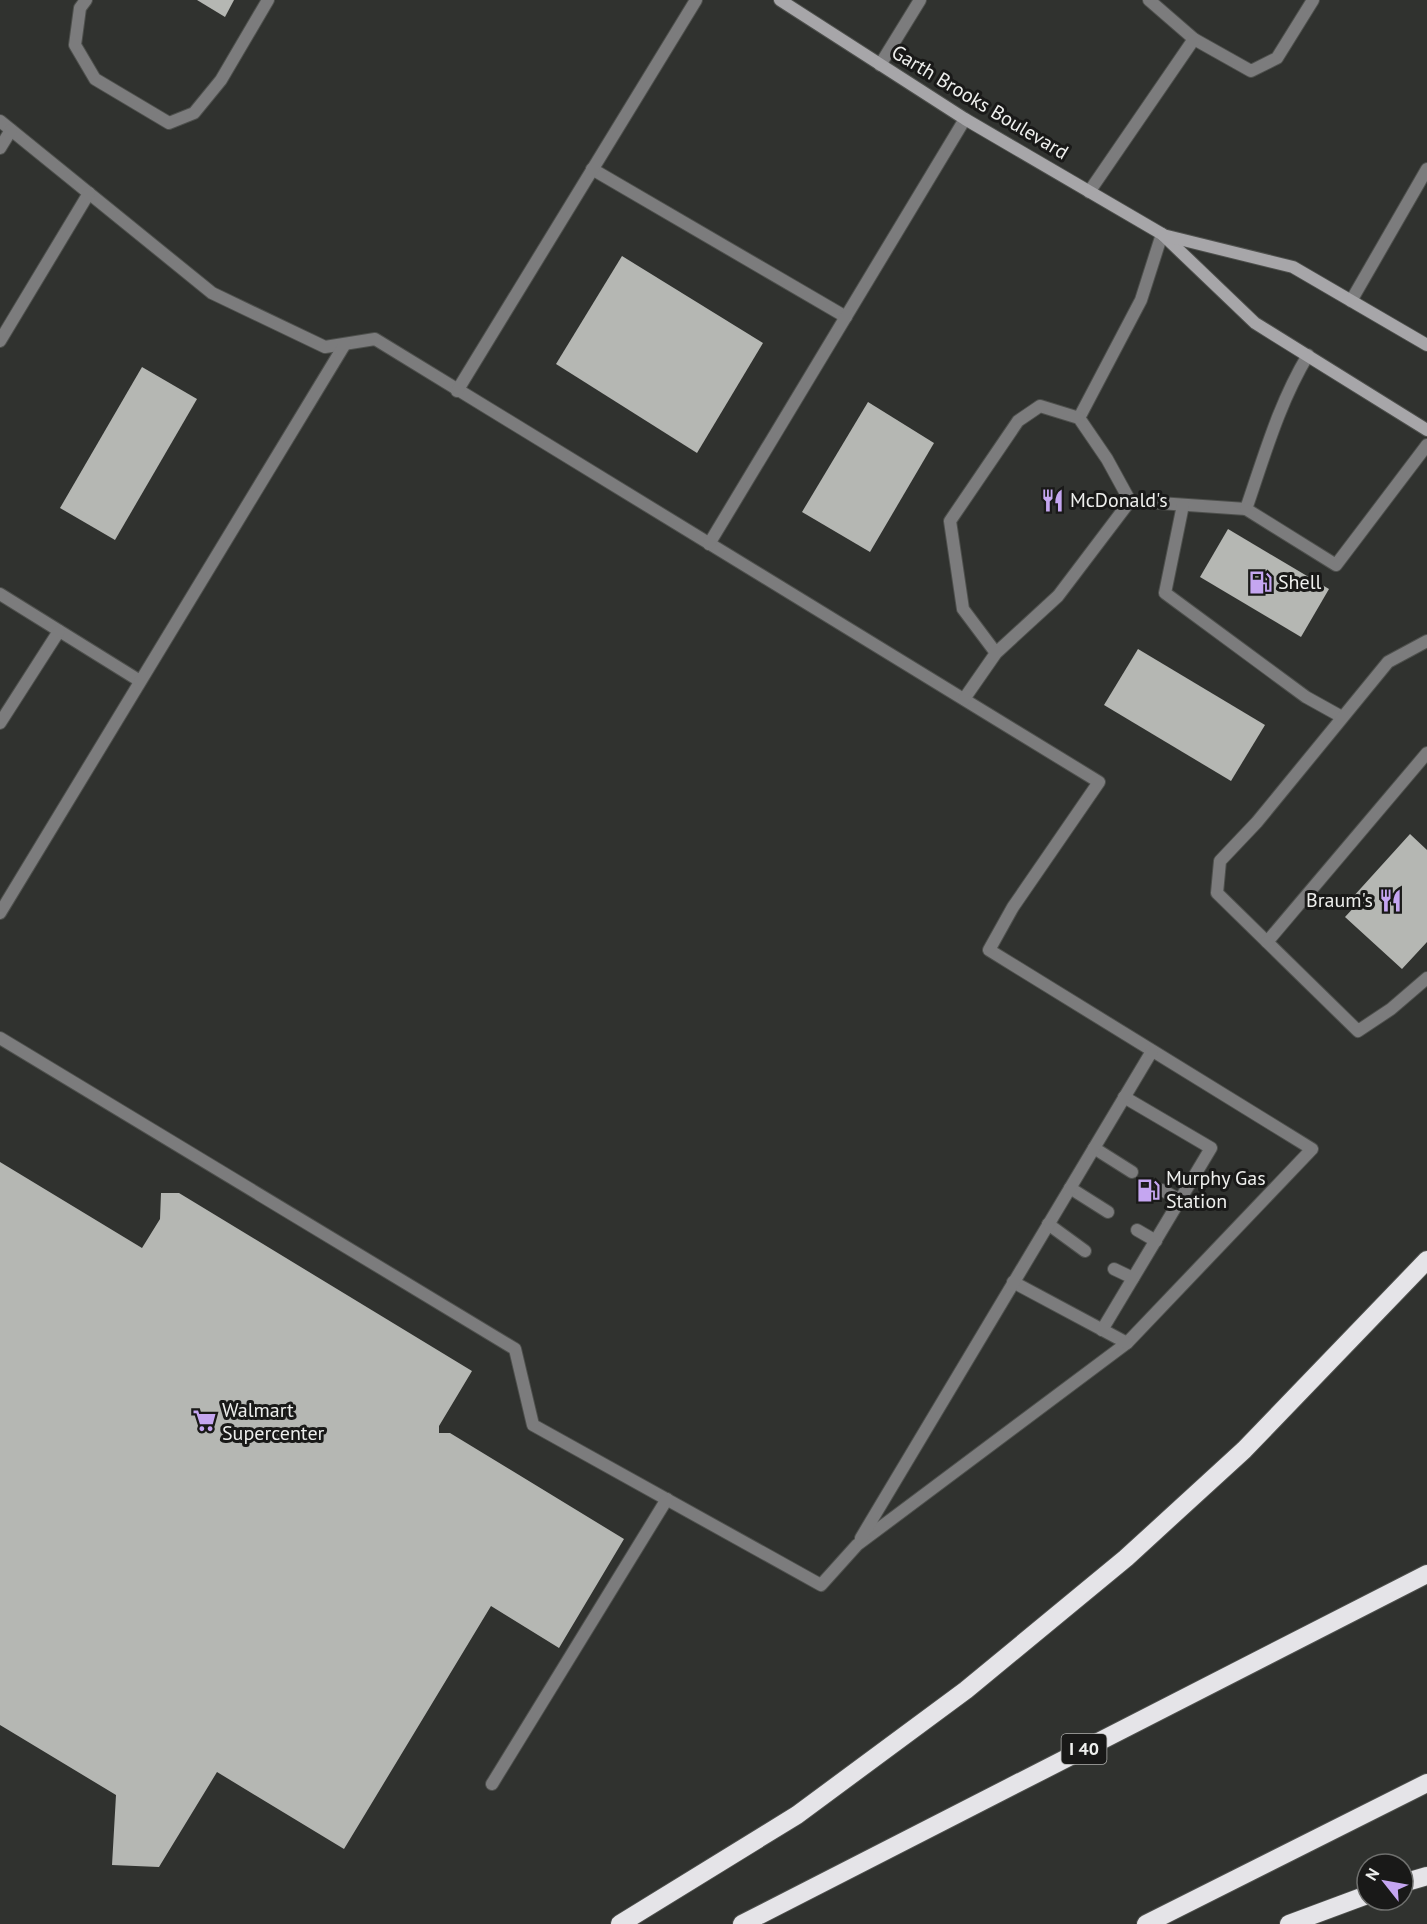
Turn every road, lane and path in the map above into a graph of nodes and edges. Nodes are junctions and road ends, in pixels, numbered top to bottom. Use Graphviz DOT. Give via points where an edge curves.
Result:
graph roads {
  1 [pos="86,0"];
  2 [pos="267,0"];
  3 [pos="696,0"];
  4 [pos="780,0"];
  5 [pos="920,0"];
  6 [pos="1149,0"];
  7 [pos="1313,0"];
  8 [pos="1194,39"];
  9 [pos="880,65"];
  10 [pos="965,119"];
  11 [pos="0,121"];
  12 [pos="11,130"];
  13 [pos="0,148"];
  14 [pos="592,169"];
  15 [pos="1427,169"];
  16 [pos="1089,192"];
  17 [pos="89,193"];
  18 [pos="1162,234"];
  19 [pos="1351,301"];
  20 [pos="846,317"];
  21 [pos="0,341"];
  22 [pos="345,344"];
  23 [pos="1427,345"];
  24 [pos="1308,355"];
  25 [pos="457,391"];
  26 [pos="1079,418"];
  27 [pos="1427,430"];
  28 [pos="1427,446"];
  29 [pos="1130,501"];
  30 [pos="1183,505"];
  31 [pos="1246,509"];
  32 [pos="709,544"];
  33 [pos="0,594"];
  34 [pos="59,631"];
  35 [pos="1427,642"];
  36 [pos="996,653"];
  37 [pos="140,681"];
  38 [pos="964,699"];
  39 [pos="1342,717"];
  40 [pos="0,723"];
  41 [pos="1427,753"];
  42 [pos="0,913"];
  43 [pos="1267,942"];
  44 [pos="1427,978"];
  45 [pos="0,1038"];
  46 [pos="1152,1051"];
  47 [pos="1124,1097"];
  48 [pos="1094,1148"];
  49 [pos="1132,1172"];
  50 [pos="1070,1188"];
  51 [pos="1162,1190"];
  52 [pos="1180,1200"];
  53 [pos="1108,1212"];
  54 [pos="1048,1224"];
  55 [pos="1137,1230"];
  56 [pos="1156,1241"];
  57 [pos="1085,1251"];
  58 [pos="1427,1260"];
  59 [pos="1114,1269"];
  60 [pos="1133,1278"];
  61 [pos="1013,1282"];
  62 [pos="1102,1330"];
  63 [pos="1127,1343"];
  64 [pos="667,1499"];
  65 [pos="857,1545"];
  66 [pos="1427,1574"];
  67 [pos="1427,1783"];
  68 [pos="492,1784"];
  69 [pos="1355,1899"];
  70 [pos="620,1924"];
  71 [pos="742,1924"];
  72 [pos="1146,1924"];
  73 [pos="1289,1924"];
  1 -- 2 [label="lane" via="80,8 75,45 95,79 169,123 194,113 221,80"];
  3 -- 14 [label="lane"];
  4 -- 9 [label="street, Garth Brooks Boulevard"];
  5 -- 9 [label="lane"];
  6 -- 8 [label="lane"];
  7 -- 8 [label="lane" via="1277,58 1251,71"];
  8 -- 16 [label="lane"];
  9 -- 10 [label="street, Garth Brooks Boulevard"];
  10 -- 16 [label="street, Garth Brooks Boulevard"];
  10 -- 20 [label="lane"];
  11 -- 12 [label="lane"];
  12 -- 13 [label="lane"];
  12 -- 17 [label="lane"];
  14 -- 20 [label="lane"];
  14 -- 25 [label="lane"];
  15 -- 19 [label="lane"];
  16 -- 18 [label="street, Garth Brooks Boulevard"];
  17 -- 21 [label="lane"];
  17 -- 22 [label="lane" via="212,293 325,347"];
  18 -- 19 [label="street, Garth Brooks Boulevard" via="1293,267"];
  18 -- 24 [label="street, Garth Brooks Boulevard" via="1255,323"];
  18 -- 26 [label="lane" via="1141,300"];
  19 -- 23 [label="street, Garth Brooks Boulevard"];
  20 -- 32 [label="lane"];
  22 -- 25 [label="lane" via="375,339"];
  22 -- 37 [label="lane"];
  24 -- 27 [label="street, Garth Brooks Boulevard"];
  24 -- 31 [label="lane" via="1276,423"];
  25 -- 32 [label="lane"];
  26 -- 29 [label="lane"];
  26 -- 36 [label="lane" via="1040,406 1018,422 950,521 963,609"];
  28 -- 31 [label="lane" via="1336,565"];
  29 -- 30 [label="lane"];
  29 -- 36 [label="lane" via="1058,596"];
  30 -- 31 [label="lane"];
  30 -- 39 [label="lane" via="1165,593 1306,698"];
  32 -- 38 [label="lane"];
  33 -- 34 [label="lane"];
  34 -- 37 [label="lane"];
  34 -- 40 [label="lane"];
  35 -- 39 [label="lane" via="1388,662"];
  36 -- 38 [label="lane"];
  37 -- 42 [label="lane"];
  38 -- 46 [label="lane" via="1099,782 1013,907 989,950"];
  39 -- 43 [label="lane" via="1221,861 1217,893"];
  41 -- 43 [label="lane"];
  43 -- 44 [label="lane" via="1358,1030 1391,1010"];
  45 -- 64 [label="lane" via="515,1349 533,1425"];
  46 -- 47 [label="lane"];
  46 -- 63 [label="lane" via="1312,1149"];
  47 -- 48 [label="lane"];
  47 -- 52 [label="lane" via="1211,1148"];
  48 -- 49 [label="lane"];
  48 -- 50 [label="lane"];
  50 -- 53 [label="lane"];
  50 -- 54 [label="lane"];
  51 -- 52 [label="lane"];
  52 -- 56 [label="lane"];
  54 -- 57 [label="lane"];
  54 -- 61 [label="lane"];
  55 -- 56 [label="lane"];
  56 -- 60 [label="lane"];
  58 -- 70 [label="highway" via="1244,1450 1100,1580 966,1690 797,1815"];
  59 -- 60 [label="lane"];
  60 -- 62 [label="lane"];
  61 -- 62 [label="lane"];
  61 -- 65 [label="lane"];
  62 -- 63 [label="lane"];
  63 -- 65 [label="lane"];
  64 -- 65 [label="lane" via="821,1585"];
  64 -- 68 [label="lane"];
  66 -- 71 [label="highway, I 40"];
  67 -- 72 [label="highway"];
  69 -- 73 [label="highway"];
}
